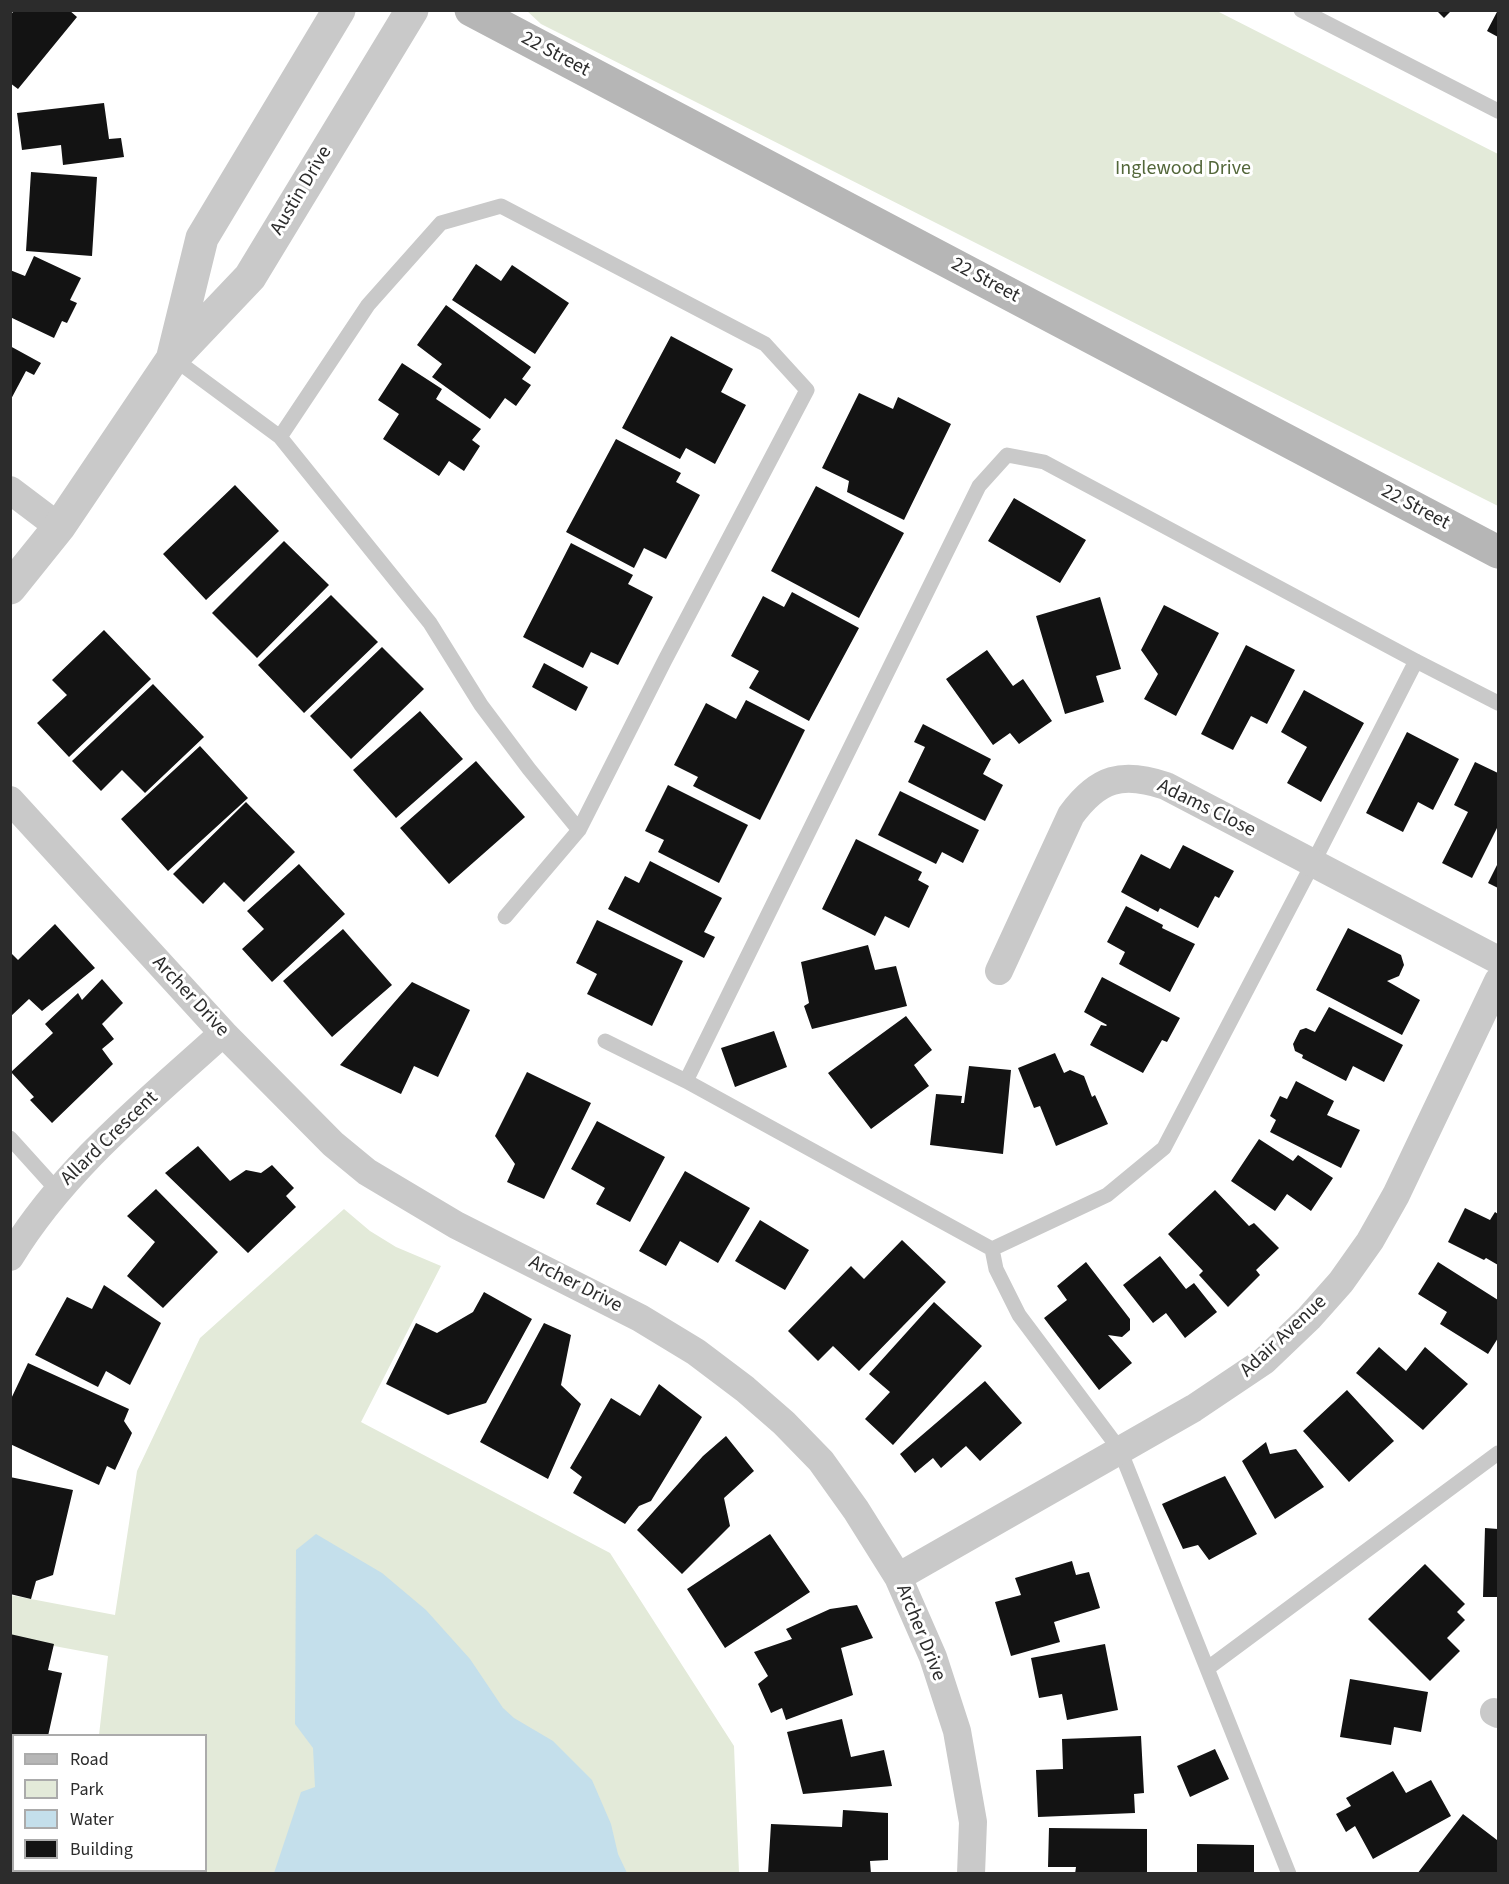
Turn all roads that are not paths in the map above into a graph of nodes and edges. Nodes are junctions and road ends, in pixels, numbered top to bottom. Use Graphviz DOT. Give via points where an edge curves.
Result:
graph roads {
  1 [pos="339,10"];
  2 [pos="412,10"];
  3 [pos="471,10"];
  4 [pos="1301,10"];
  5 [pos="1498,111"];
  6 [pos="173,358"];
  7 [pos="280,437"];
  8 [pos="10,490"];
  9 [pos="59,527"];
  10 [pos="1498,552"];
  11 [pos="10,588"];
  12 [pos="1416,661"];
  13 [pos="1498,703"];
  14 [pos="10,800"];
  15 [pos="579,830"];
  16 [pos="1313,863"];
  17 [pos="505,917"];
  18 [pos="1498,960"];
  19 [pos="999,971"];
  20 [pos="1498,981"];
  21 [pos="223,1033"];
  22 [pos="605,1041"];
  23 [pos="686,1081"];
  24 [pos="10,1138"];
  25 [pos="57,1190"];
  26 [pos="992,1249"];
  27 [pos="10,1257"];
  28 [pos="1120,1450"];
  29 [pos="1498,1454"];
  30 [pos="897,1576"];
  31 [pos="1208,1668"];
  32 [pos="971,1874"];
  33 [pos="1289,1874"];
  1 -- 6 [label="street, Austin Drive" via="202,238"];
  2 -- 6 [label="street, Austin Drive" via="250,277"];
  3 -- 10 [label="main road, 22 Street"];
  4 -- 5 [label="lane"];
  6 -- 7 [label="lane"];
  6 -- 9 [label="street, Austin Drive"];
  7 -- 15 [label="lane" via="430,623 481,705"];
  7 -- 15 [label="lane" via="368,305 441,223 501,206 765,344 807,390"];
  8 -- 9 [label="street"];
  9 -- 11 [label="street, Austin Drive"];
  12 -- 13 [label="lane"];
  12 -- 16 [label="lane"];
  12 -- 23 [label="lane" via="1044,462 1007,455 979,486"];
  14 -- 21 [label="street, Archer Drive"];
  15 -- 17 [label="lane"];
  16 -- 18 [label="street, Adams Close"];
  16 -- 19 [label="street, Adams Close" via="1166,786 1147,780 1111,781 1094,788 1071,815"];
  16 -- 26 [label="lane" via="1164,1148 1107,1195"];
  20 -- 28 [label="street, Adair Avenue" via="1396,1195 1341,1282 1264,1361 1194,1408"];
  21 -- 25 [label="street, Allard Crescent" via="101,1143"];
  21 -- 30 [label="street, Archer Drive" via="333,1144 367,1172 456,1225 640,1318 696,1352 745,1389 821,1461"];
  22 -- 23 [label="lane"];
  23 -- 26 [label="lane"];
  24 -- 25 [label="lane"];
  25 -- 27 [label="street, Allard Crescent"];
  26 -- 28 [label="lane" via="996,1269 1019,1315"];
  28 -- 30 [label="street, Adair Avenue"];
  28 -- 31 [label="lane"];
  29 -- 31 [label="lane"];
  30 -- 32 [label="street, Archer Drive" via="933,1657 957,1731 973,1822"];
  31 -- 33 [label="lane"];
}
